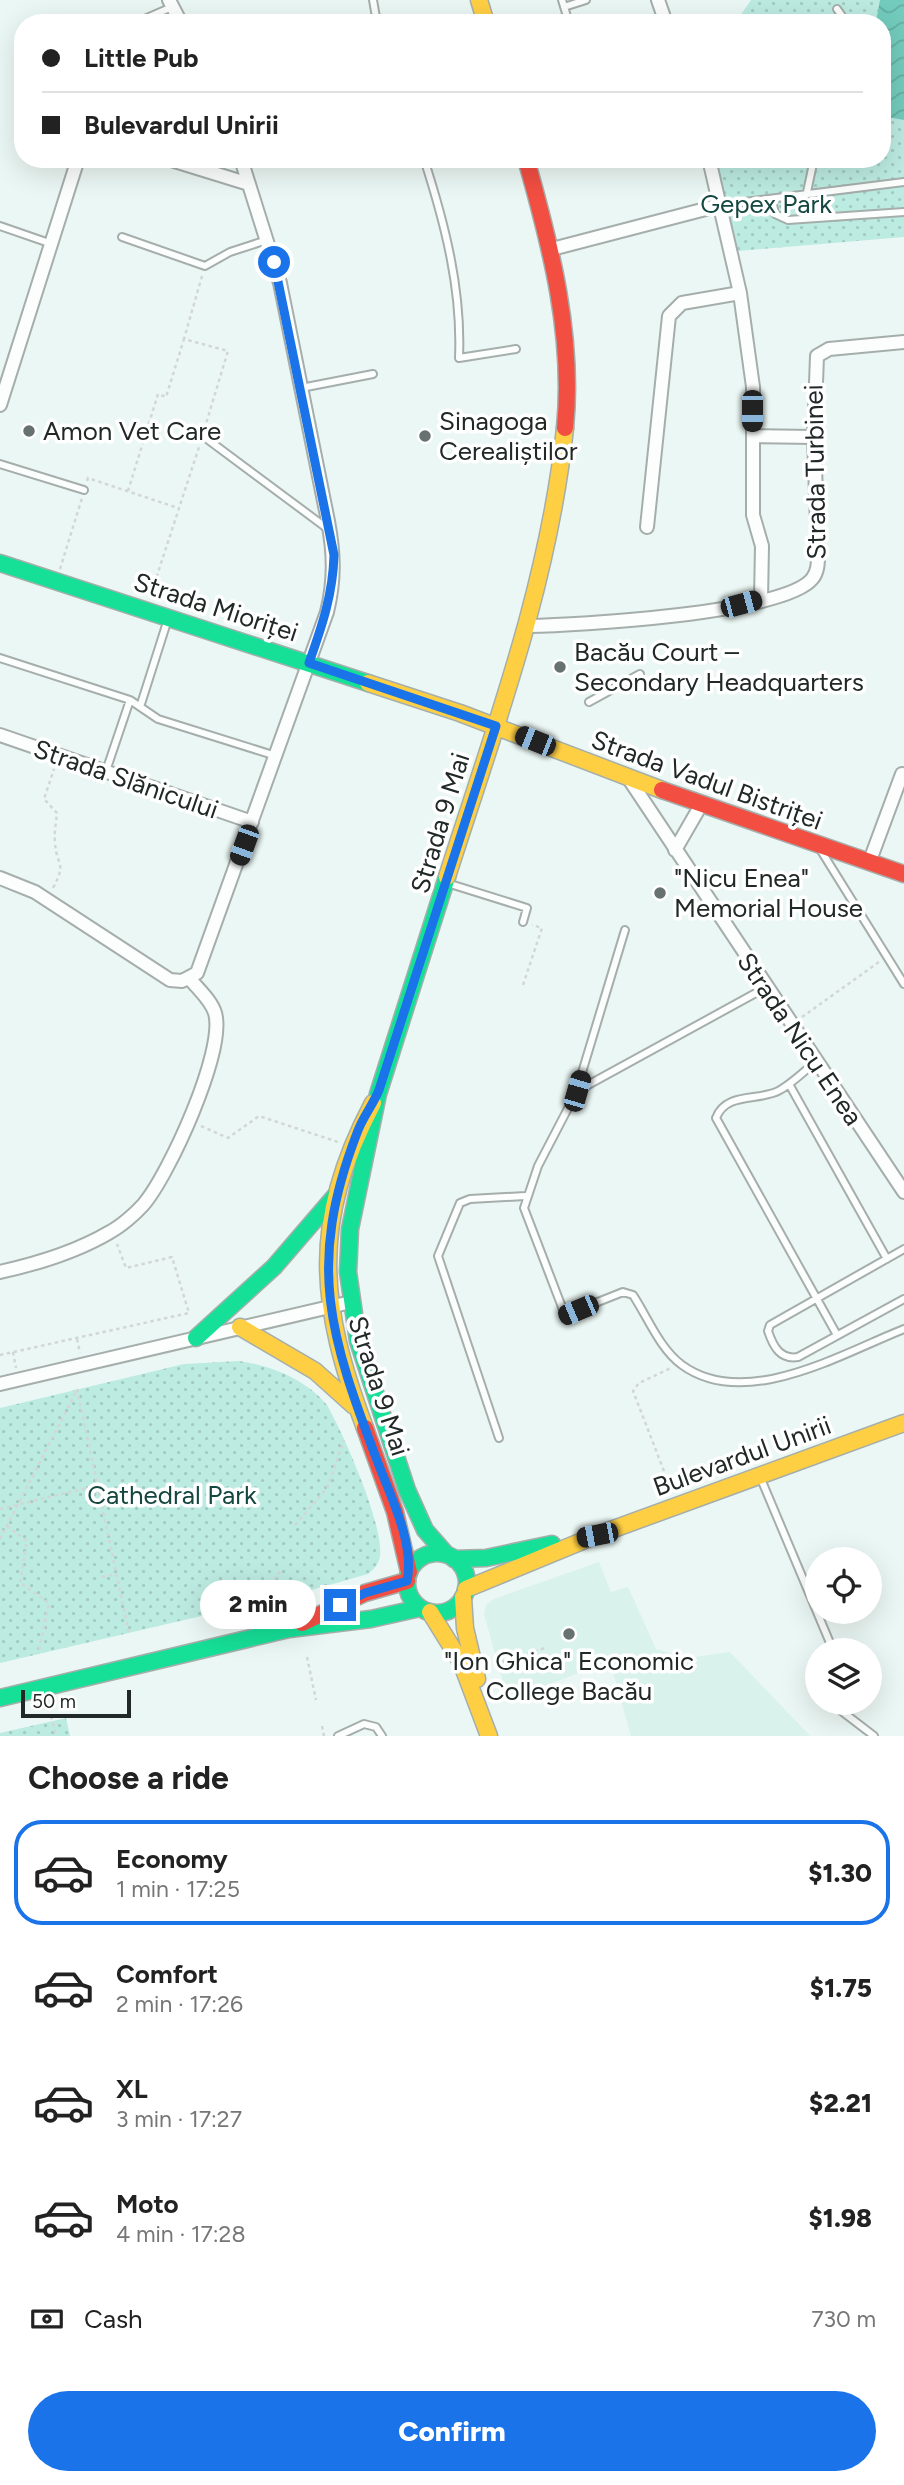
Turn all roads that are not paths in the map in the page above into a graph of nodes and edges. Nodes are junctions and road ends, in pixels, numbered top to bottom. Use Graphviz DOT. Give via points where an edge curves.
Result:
graph roads {
  1 [pos="586,0"];
  2 [pos="170,4"];
  3 [pos="563,4"];
  4 [pos="837,9"];
  5 [pos="152,14"];
  6 [pos="841,14"];
  7 [pos="75,168"];
  8 [pos="197,168"];
  9 [pos="244,168"];
  10 [pos="426,168"];
  11 [pos="529,168"];
  12 [pos="712,168"];
  13 [pos="812,168"];
  14 [pos="904,182"];
  15 [pos="249,184"];
  16 [pos="807,192"];
  17 [pos="772,200"];
  18 [pos="722,205"];
  19 [pos="904,212"];
  20 [pos="0,226"];
  21 [pos="122,237"];
  22 [pos="267,240"];
  23 [pos="52,244"];
  24 [pos="552,249"];
  25 [pos="740,293"];
  26 [pos="904,342"];
  27 [pos="516,349"];
  28 [pos="373,374"];
  29 [pos="301,387"];
  30 [pos="0,405"];
  31 [pos="203,436"];
  32 [pos="752,436"];
  33 [pos="814,437"];
  34 [pos="0,464"];
  35 [pos="84,490"];
  36 [pos="647,527"];
  37 [pos="330,530"];
  38 [pos="0,563"];
  39 [pos="761,599"];
  40 [pos="169,617"];
  41 [pos="527,626"];
  42 [pos="0,658"];
  43 [pos="309,663"];
  44 [pos="640,674"];
  45 [pos="130,700"];
  46 [pos="589,702"];
  47 [pos="140,707"];
  48 [pos="496,726"];
  49 [pos="0,735"];
  50 [pos="276,756"];
  51 [pos="904,759"];
  52 [pos="105,772"];
  53 [pos="903,775"];
  54 [pos="629,779"];
  55 [pos="701,805"];
  56 [pos="252,822"];
  57 [pos="819,847"];
  58 [pos="675,850"];
  59 [pos="869,863"];
  60 [pos="904,874"];
  61 [pos="0,878"];
  62 [pos="447,883"];
  63 [pos="523,922"];
  64 [pos="625,930"];
  65 [pos="190,979"];
  66 [pos="904,984"];
  67 [pos="765,988"];
  68 [pos="816,1062"];
  69 [pos="789,1084"];
  70 [pos="577,1091"];
  71 [pos="378,1094"];
  72 [pos="904,1192"];
  73 [pos="336,1195"];
  74 [pos="525,1196"];
  75 [pos="904,1249"];
  76 [pos="887,1259"];
  77 [pos="0,1272"];
  78 [pos="904,1299"];
  79 [pos="816,1300"];
  80 [pos="351,1302"];
  81 [pos="329,1306"];
  82 [pos="240,1327"];
  83 [pos="904,1329"];
  84 [pos="837,1335"];
  85 [pos="196,1338"];
  86 [pos="0,1384"];
  87 [pos="359,1412"];
  88 [pos="904,1423"];
  89 [pos="499,1438"];
  90 [pos="760,1477"];
  91 [pos="597,1535"];
  92 [pos="450,1556"];
  93 [pos="408,1577"];
  94 [pos="465,1593"];
  95 [pos="425,1610"];
  96 [pos="289,1629"];
  97 [pos="829,1638"];
  98 [pos="0,1698"];
  99 [pos="847,1715"];
  100 [pos="484,1718"];
  101 [pos="338,1736"];
  102 [pos="382,1736"];
  103 [pos="489,1736"];
  104 [pos="874,1736"];
  1 -- 3 [label="lane"];
  2 -- 5 [label="lane"];
  4 -- 6 [label="lane"];
  7 -- 23 [label="street"];
  8 -- 15 [label="street"];
  9 -- 15 [label="street"];
  10 -- 27 [label="lane" via="454,268 459,358"];
  11 -- 24 [label="main road, Strada 9 Mai"];
  12 -- 18 [label="street, Strada Turbinei"];
  13 -- 16 [label="lane"];
  14 -- 16 [label="lane"];
  15 -- 22 [label="street"];
  16 -- 17 [label="lane"];
  17 -- 18 [label="lane"];
  17 -- 19 [label="lane" via="775,214 788,220"];
  18 -- 24 [label="street"];
  18 -- 25 [label="street, Strada Turbinei"];
  20 -- 23 [label="lane"];
  21 -- 22 [label="lane" via="205,266"];
  22 -- 29 [label="street"];
  23 -- 30 [label="street"];
  24 -- 41 [label="main road, Strada 9 Mai" via="565,339 566,434 554,519"];
  25 -- 32 [label="street, Strada Turbinei" via="752,387"];
  25 -- 36 [label="street" via="682,303 669,316"];
  26 -- 33 [label="street, Strada Turbinei" via="829,349 817,356"];
  28 -- 29 [label="lane"];
  29 -- 37 [label="street"];
  31 -- 37 [label="lane"];
  32 -- 33 [label="street"];
  32 -- 39 [label="street, Strada Turbinei" via="752,514 762,546"];
  33 -- 39 [label="street, Strada Turbinei" via="817,570 806,584"];
  34 -- 35 [label="lane"];
  37 -- 43 [label="street" via="334,583"];
  38 -- 40 [label="main road, Strada Mioriței"];
  39 -- 41 [label="street, Strada Turbinei" via="684,615"];
  40 -- 43 [label="main road, Strada Mioriței"];
  40 -- 47 [label="lane"];
  41 -- 48 [label="main road, Strada 9 Mai"];
  42 -- 45 [label="lane"];
  43 -- 48 [label="main road, Strada Mioriței"];
  43 -- 50 [label="street"];
  44 -- 46 [label="lane"];
  45 -- 47 [label="lane"];
  45 -- 52 [label="lane"];
  47 -- 50 [label="lane" via="158,719"];
  48 -- 54 [label="main road, Strada Vadul Bistriței"];
  48 -- 62 [label="main road, Strada 9 Mai"];
  49 -- 52 [label="street, Strada Slănicului"];
  50 -- 56 [label="street"];
  51 -- 53 [label="street"];
  52 -- 56 [label="street, Strada Slănicului"];
  53 -- 59 [label="street"];
  54 -- 55 [label="main road, Strada Vadul Bistriței"];
  54 -- 58 [label="street, Strada Nicu Enea"];
  55 -- 57 [label="main road, Strada Vadul Bistriței"];
  55 -- 58 [label="street"];
  56 -- 65 [label="street" via="203,960"];
  57 -- 59 [label="main road, Strada Vadul Bistriței"];
  57 -- 66 [label="lane"];
  58 -- 67 [label="street, Strada Nicu Enea"];
  59 -- 60 [label="main road, Strada Vadul Bistriței"];
  61 -- 65 [label="street" via="47,900 170,980"];
  62 -- 63 [label="lane" via="527,908"];
  62 -- 71 [label="main road, Strada 9 Mai"];
  64 -- 70 [label="lane"];
  65 -- 77 [label="street" via="215,1012 216,1027 211,1057 167,1169 143,1205 111,1231"];
  67 -- 68 [label="street, Strada Nicu Enea"];
  67 -- 70 [label="lane"];
  68 -- 69 [label="lane"];
  68 -- 72 [label="street, Strada Nicu Enea"];
  69 -- 76 [label="lane"];
  69 -- 79 [label="lane" via="770,1094 746,1096 720,1110 716,1118"];
  70 -- 74 [label="lane"];
  71 -- 73 [label="main road, Strada 9 Mai" via="358,1129"];
  71 -- 80 [label="main road, Strada 9 Mai" via="350,1230"];
  73 -- 81 [label="main road, Strada 9 Mai" via="329,1236"];
  73 -- 85 [label="main road" via="274,1267"];
  74 -- 83 [label="lane" via="524,1208 565,1315 623,1292 633,1296 665,1347 681,1364 709,1380 737,1384 792,1374"];
  74 -- 89 [label="lane" via="460,1203 438,1256"];
  75 -- 76 [label="lane"];
  76 -- 79 [label="lane"];
  78 -- 84 [label="lane"];
  79 -- 84 [label="lane"];
  79 -- 84 [label="lane" via="770,1325 773,1344 790,1358"];
  80 -- 81 [label="street"];
  80 -- 92 [label="main road, Strada 9 Mai" via="358,1342 407,1490 425,1530"];
  81 -- 82 [label="street"];
  81 -- 87 [label="main road, Strada 9 Mai"];
  82 -- 85 [label="street"];
  82 -- 87 [label="main road" via="309,1364"];
  85 -- 86 [label="street"];
  87 -- 93 [label="main road, Strada 9 Mai" via="402,1534"];
  88 -- 90 [label="main road, Bulevardul Unirii"];
  90 -- 91 [label="main road, Bulevardul Unirii"];
  90 -- 97 [label="lane"];
  91 -- 92 [label="main road, Bulevardul Unirii" via="486,1558"];
  91 -- 94 [label="main road, Bulevardul Unirii"];
  92 -- 93 [label="main road" via="428,1554 413,1564"];
  92 -- 94 [label="main road" via="465,1572"];
  93 -- 95 [label="main road" via="412,1601"];
  93 -- 96 [label="main road"];
  94 -- 95 [label="main road" via="450,1610"];
  94 -- 100 [label="main road" via="465,1628"];
  95 -- 96 [label="main road"];
  95 -- 100 [label="main road" via="461,1662"];
  96 -- 98 [label="main road"];
  99 -- 104 [label="lane"];
  100 -- 103 [label="main road"];
  101 -- 102 [label="lane" via="368,1724"];
}
